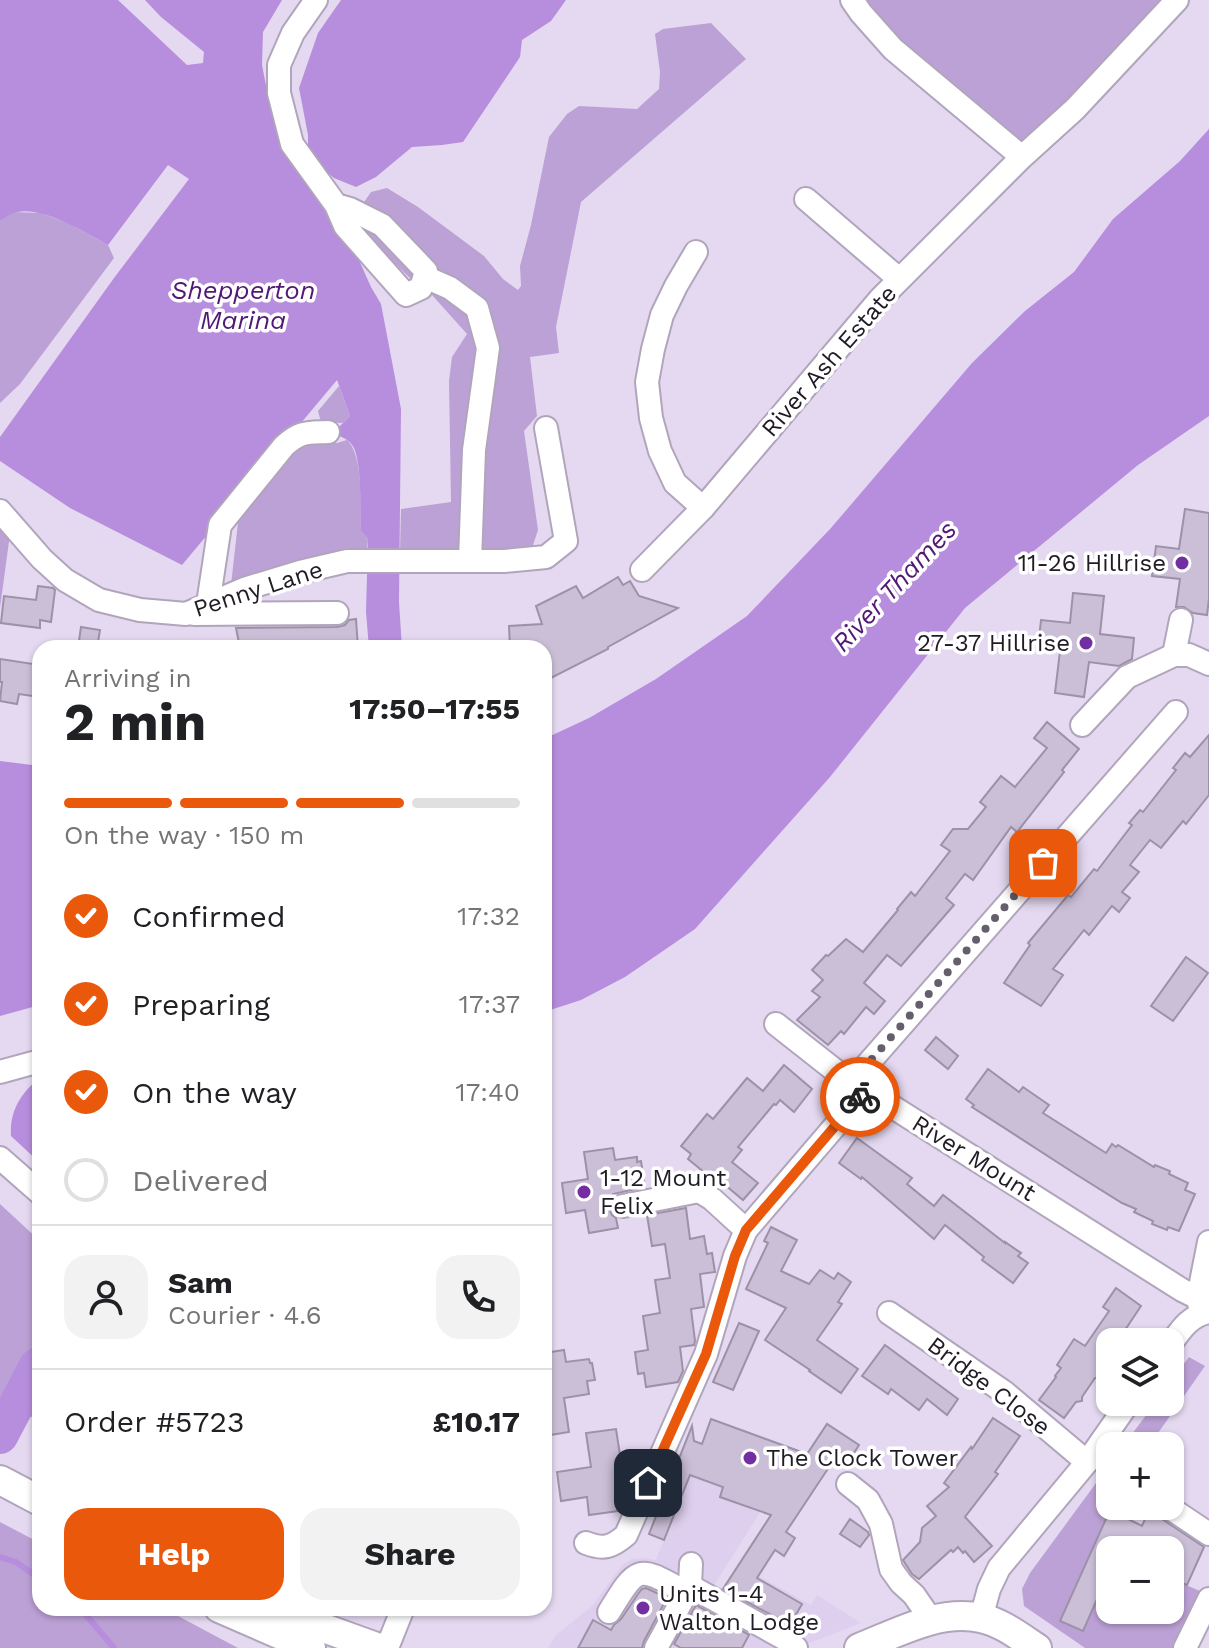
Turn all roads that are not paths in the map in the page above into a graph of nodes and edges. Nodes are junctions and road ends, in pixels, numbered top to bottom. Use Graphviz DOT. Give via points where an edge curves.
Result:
graph roads {
  1 [pos="316,0"];
  2 [pos="852,0"];
  3 [pos="1177,0"];
  4 [pos="1022,157"];
  5 [pos="806,199"];
  6 [pos="696,252"];
  7 [pos="899,279"];
  8 [pos="546,428"];
  9 [pos="328,432"];
  10 [pos="703,508"];
  11 [pos="0,511"];
  12 [pos="470,561"];
  13 [pos="642,570"];
  14 [pos="208,604"];
  15 [pos="337,613"];
  16 [pos="186,614"];
  17 [pos="1181,620"];
  18 [pos="1174,655"];
  19 [pos="1209,664"];
  20 [pos="1176,712"];
  21 [pos="1082,725"];
  22 [pos="776,1024"];
  23 [pos="32,1063"];
  24 [pos="0,1072"];
  25 [pos="858,1086"];
  26 [pos="0,1158"];
  27 [pos="32,1186"];
  28 [pos="623,1206"];
  29 [pos="746,1230"];
  30 [pos="1209,1242"];
  31 [pos="1203,1308"];
  32 [pos="889,1313"];
  33 [pos="1184,1328"];
  34 [pos="1119,1416"];
  35 [pos="1087,1462"];
  36 [pos="0,1480"];
  37 [pos="848,1484"];
  38 [pos="32,1497"];
  39 [pos="0,1501"];
  40 [pos="32,1517"];
  41 [pos="1184,1517"];
  42 [pos="1209,1534"];
  43 [pos="586,1543"];
  44 [pos="689,1581"];
  45 [pos="1209,1599"];
  46 [pos="609,1612"];
  47 [pos="237,1616"];
  48 [pos="290,1616"];
  49 [pos="400,1616"];
  50 [pos="981,1618"];
  51 [pos="932,1621"];
  52 [pos="755,1622"];
  53 [pos="311,1648"];
  54 [pos="379,1648"];
  55 [pos="387,1648"];
  56 [pos="656,1648"];
  57 [pos="766,1648"];
  58 [pos="796,1648"];
  59 [pos="859,1648"];
  60 [pos="1037,1648"];
  61 [pos="1185,1648"];
  1 -- 12 [label="street" via="279,65 279,93 292,144 336,205 382,225 426,271 425,277 477,308 488,348 474,450"];
  2 -- 4 [label="street" via="893,49"];
  3 -- 4 [label="street, River Ash Estate"];
  4 -- 7 [label="street, River Ash Estate"];
  5 -- 7 [label="street"];
  6 -- 10 [label="street" via="662,315 647,382 660,451 675,483"];
  7 -- 10 [label="street, River Ash Estate"];
  8 -- 12 [label="street, Penny Lane" via="566,541 546,557"];
  9 -- 14 [label="street" via="294,436 220,525"];
  10 -- 13 [label="street, River Ash Estate"];
  11 -- 16 [label="street, Penny Lane" via="65,580 99,600"];
  12 -- 14 [label="street, Penny Lane" via="347,561"];
  14 -- 16 [label="street, Penny Lane"];
  15 -- 16 [label="street"];
  17 -- 18 [label="street"];
  18 -- 19 [label="street"];
  18 -- 21 [label="street" via="1127,677"];
  20 -- 25 [label="street"];
  22 -- 25 [label="street, River Mount"];
  23 -- 24 [label="street"];
  25 -- 29 [label="street"];
  25 -- 31 [label="street, River Mount"];
  26 -- 27 [label="street"];
  28 -- 29 [label="street" via="699,1191"];
  29 -- 43 [label="street" via="706,1354 626,1535 614,1545"];
  30 -- 31 [label="street"];
  31 -- 33 [label="street"];
  32 -- 35 [label="street, Bridge Close" via="1004,1392"];
  34 -- 35 [label="street"];
  35 -- 50 [label="street" via="999,1568"];
  36 -- 38 [label="main road"];
  37 -- 51 [label="street" via="868,1500 881,1524 891,1569"];
  39 -- 40 [label="main road"];
  41 -- 42 [label="street"];
  44 -- 46 [label="street" via="634,1575"];
  44 -- 52 [label="street"];
  44 -- 56 [label="street"];
  45 -- 61 [label="street"];
  47 -- 53 [label="main road"];
  48 -- 54 [label="main road"];
  49 -- 55 [label="street"];
  50 -- 51 [label="main road"];
  50 -- 60 [label="main road"];
  51 -- 59 [label="main road"];
  52 -- 57 [label="street"];
  52 -- 58 [label="street"];
}
